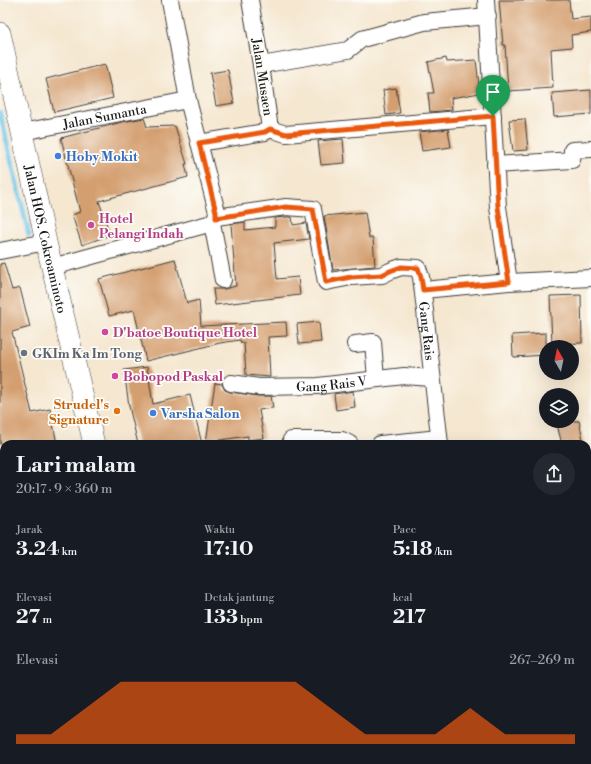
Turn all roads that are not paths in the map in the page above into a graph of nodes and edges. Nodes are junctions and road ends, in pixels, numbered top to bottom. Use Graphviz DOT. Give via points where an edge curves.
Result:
graph roads {
  1 [pos="170,0"];
  2 [pos="250,0"];
  3 [pos="487,8"];
  4 [pos="0,33"];
  5 [pos="261,65"];
  6 [pos="188,100"];
  7 [pos="493,116"];
  8 [pos="270,129"];
  9 [pos="22,132"];
  10 [pos="199,143"];
  11 [pos="591,148"];
  12 [pos="495,165"];
  13 [pos="215,218"];
  14 [pos="46,242"];
  15 [pos="0,251"];
  16 [pos="52,267"];
  17 [pos="591,278"];
  18 [pos="223,280"];
  19 [pos="509,282"];
  20 [pos="423,290"];
  21 [pos="355,344"];
  22 [pos="432,378"];
  23 [pos="376,379"];
  24 [pos="231,383"];
  25 [pos="93,440"];
  26 [pos="291,440"];
  27 [pos="342,440"];
  28 [pos="440,440"];
  1 -- 6 [label="street"];
  2 -- 5 [label="street, Jalan Musaen"];
  3 -- 5 [label="street" via="362,39 348,50"];
  3 -- 7 [label="street"];
  4 -- 9 [label="main road, Jalan HOS. Cokroaminoto"];
  5 -- 8 [label="street, Jalan Musaen"];
  6 -- 9 [label="street, Jalan Sumanta"];
  6 -- 10 [label="street"];
  7 -- 8 [label="street" via="286,134"];
  7 -- 12 [label="street"];
  8 -- 10 [label="street, Jalan Musaen"];
  9 -- 14 [label="main road, Jalan HOS. Cokroaminoto"];
  10 -- 13 [label="street"];
  11 -- 12 [label="street" via="572,150 572,160"];
  12 -- 19 [label="street" via="498,207"];
  13 -- 16 [label="street"];
  13 -- 18 [label="street"];
  13 -- 20 [label="street, Gang Rais" via="286,207 313,209 326,282 382,275 401,267 418,268"];
  14 -- 15 [label="street"];
  14 -- 16 [label="main road, Jalan HOS. Cokroaminoto"];
  16 -- 25 [label="main road, Jalan HOS. Cokroaminoto"];
  17 -- 19 [label="street"];
  19 -- 20 [label="street"];
  20 -- 22 [label="street, Gang Rais"];
  21 -- 23 [label="street" via="373,342"];
  22 -- 23 [label="street, Gang Rais V" via="404,376"];
  22 -- 28 [label="street, Gang Rais"];
  23 -- 24 [label="street, Gang Rais V" via="318,386 259,386"];
  26 -- 27 [label="street"];
}
